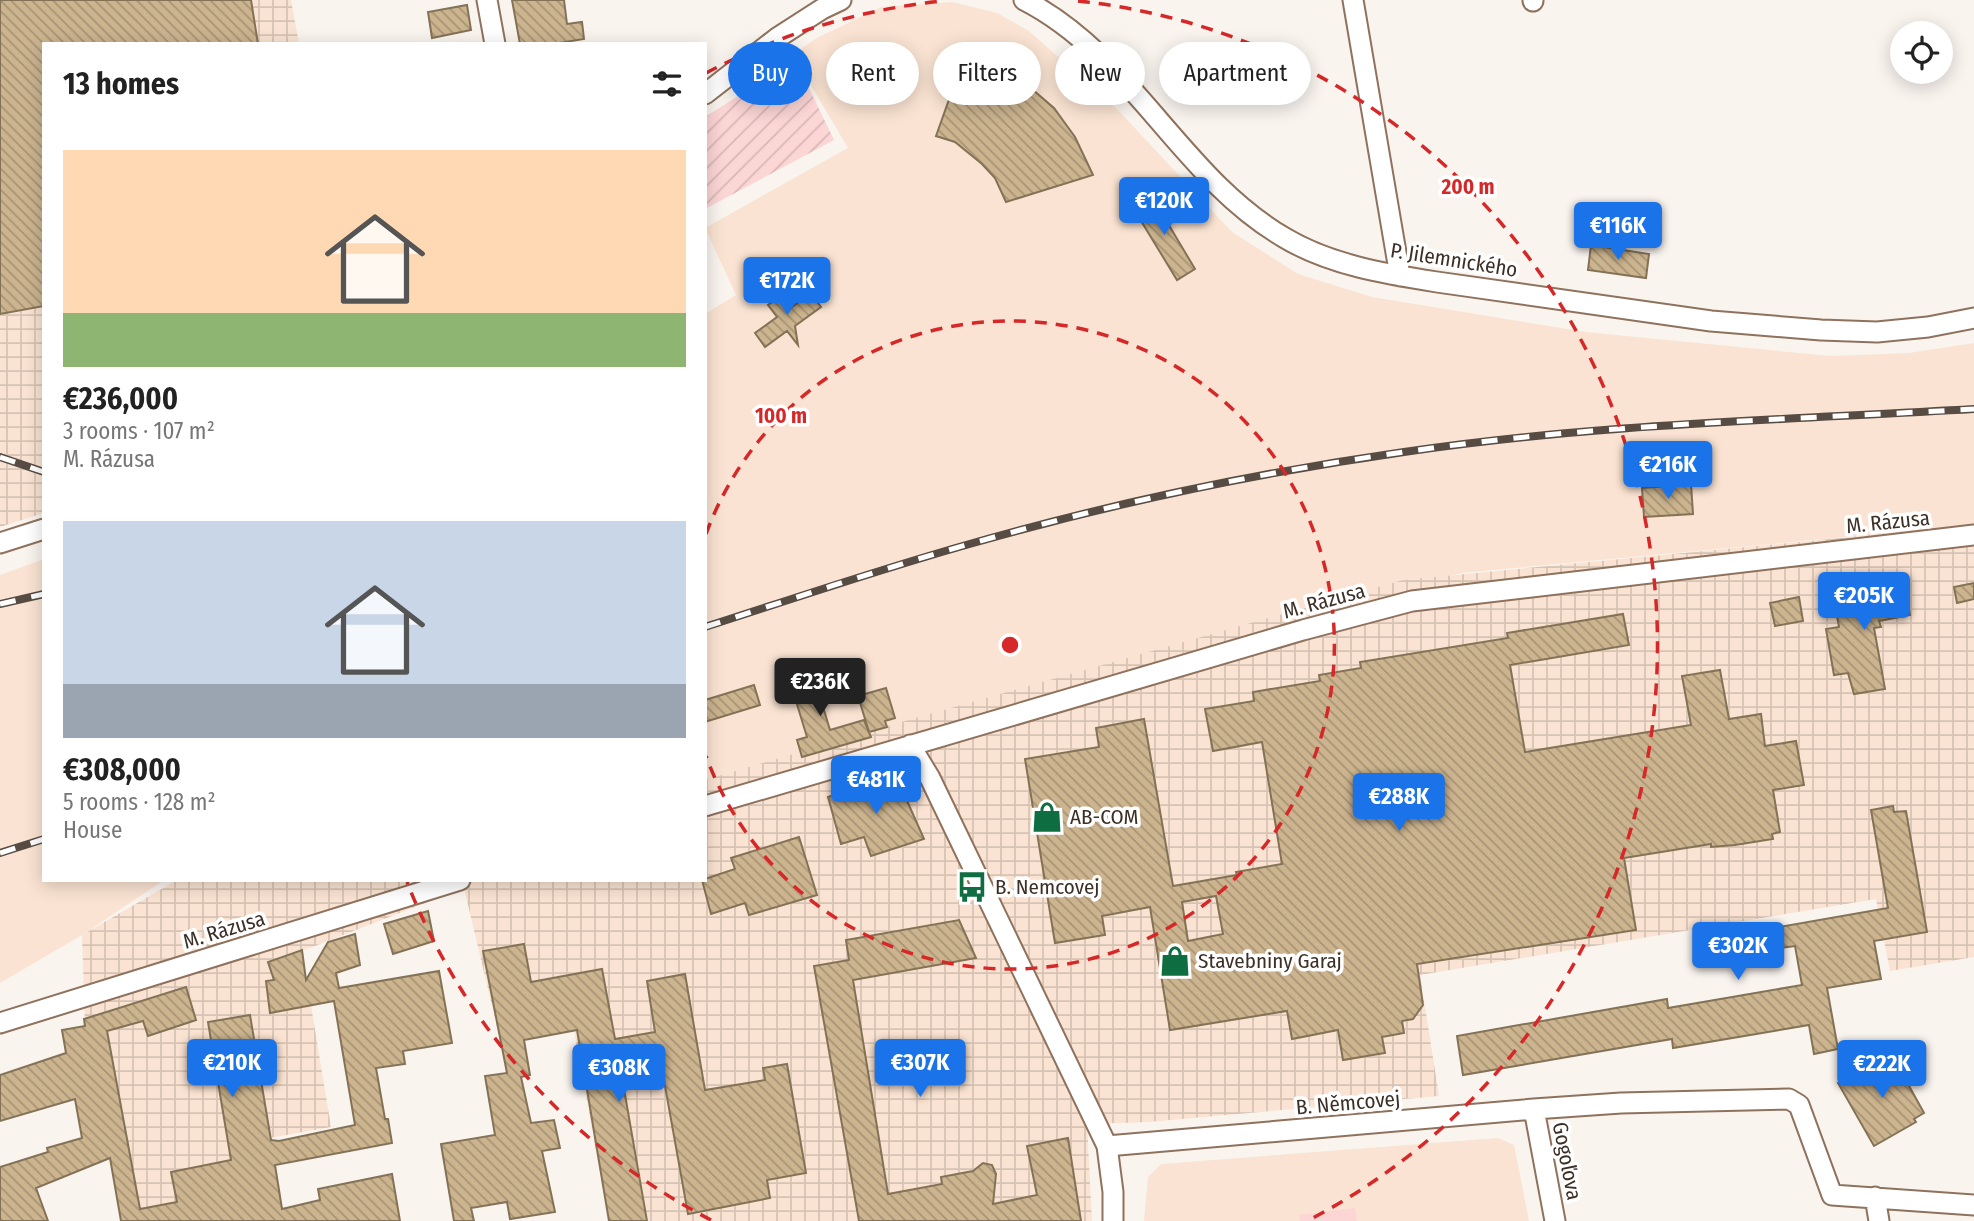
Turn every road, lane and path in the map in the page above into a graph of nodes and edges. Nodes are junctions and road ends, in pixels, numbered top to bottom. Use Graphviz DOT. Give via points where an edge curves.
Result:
graph roads {
  1 [pos="488,0"];
  2 [pos="841,0"];
  3 [pos="1024,0"];
  4 [pos="1353,0"];
  5 [pos="495,42"];
  6 [pos="707,92"];
  7 [pos="1400,276"];
  8 [pos="1974,318"];
  9 [pos="42,530"];
  10 [pos="1974,536"];
  11 [pos="0,543"];
  12 [pos="910,745"];
  13 [pos="707,805"];
  14 [pos="454,882"];
  15 [pos="0,1023"];
  16 [pos="1534,1109"];
  17 [pos="1107,1146"];
  18 [pos="1875,1197"];
  19 [pos="1974,1205"];
  20 [pos="1113,1221"];
  21 [pos="1555,1221"];
  22 [pos="1879,1221"];
  1 -- 5 [label="street"];
  2 -- 6 [label="street" via="777,38"];
  3 -- 7 [label="street, P. Jilemnického" via="1055,18 1100,55 1206,174 1257,220 1328,258"];
  4 -- 7 [label="street"];
  7 -- 8 [label="street, P. Jilemnického" via="1711,321 1821,330 1877,332"];
  9 -- 11 [label="street"];
  10 -- 12 [label="street, M. Rázusa" via="1412,601"];
  12 -- 13 [label="street, M. Rázusa"];
  12 -- 17 [label="street"];
  14 -- 15 [label="street, M. Rázusa"];
  16 -- 17 [label="street, B. Němcovej"];
  16 -- 18 [label="street, B. Němcovej" via="1789,1099 1799,1105 1832,1195"];
  16 -- 21 [label="street, Gogoľova"];
  17 -- 20 [label="street"];
  18 -- 19 [label="street, B. Němcovej"];
  18 -- 22 [label="street"];
}
